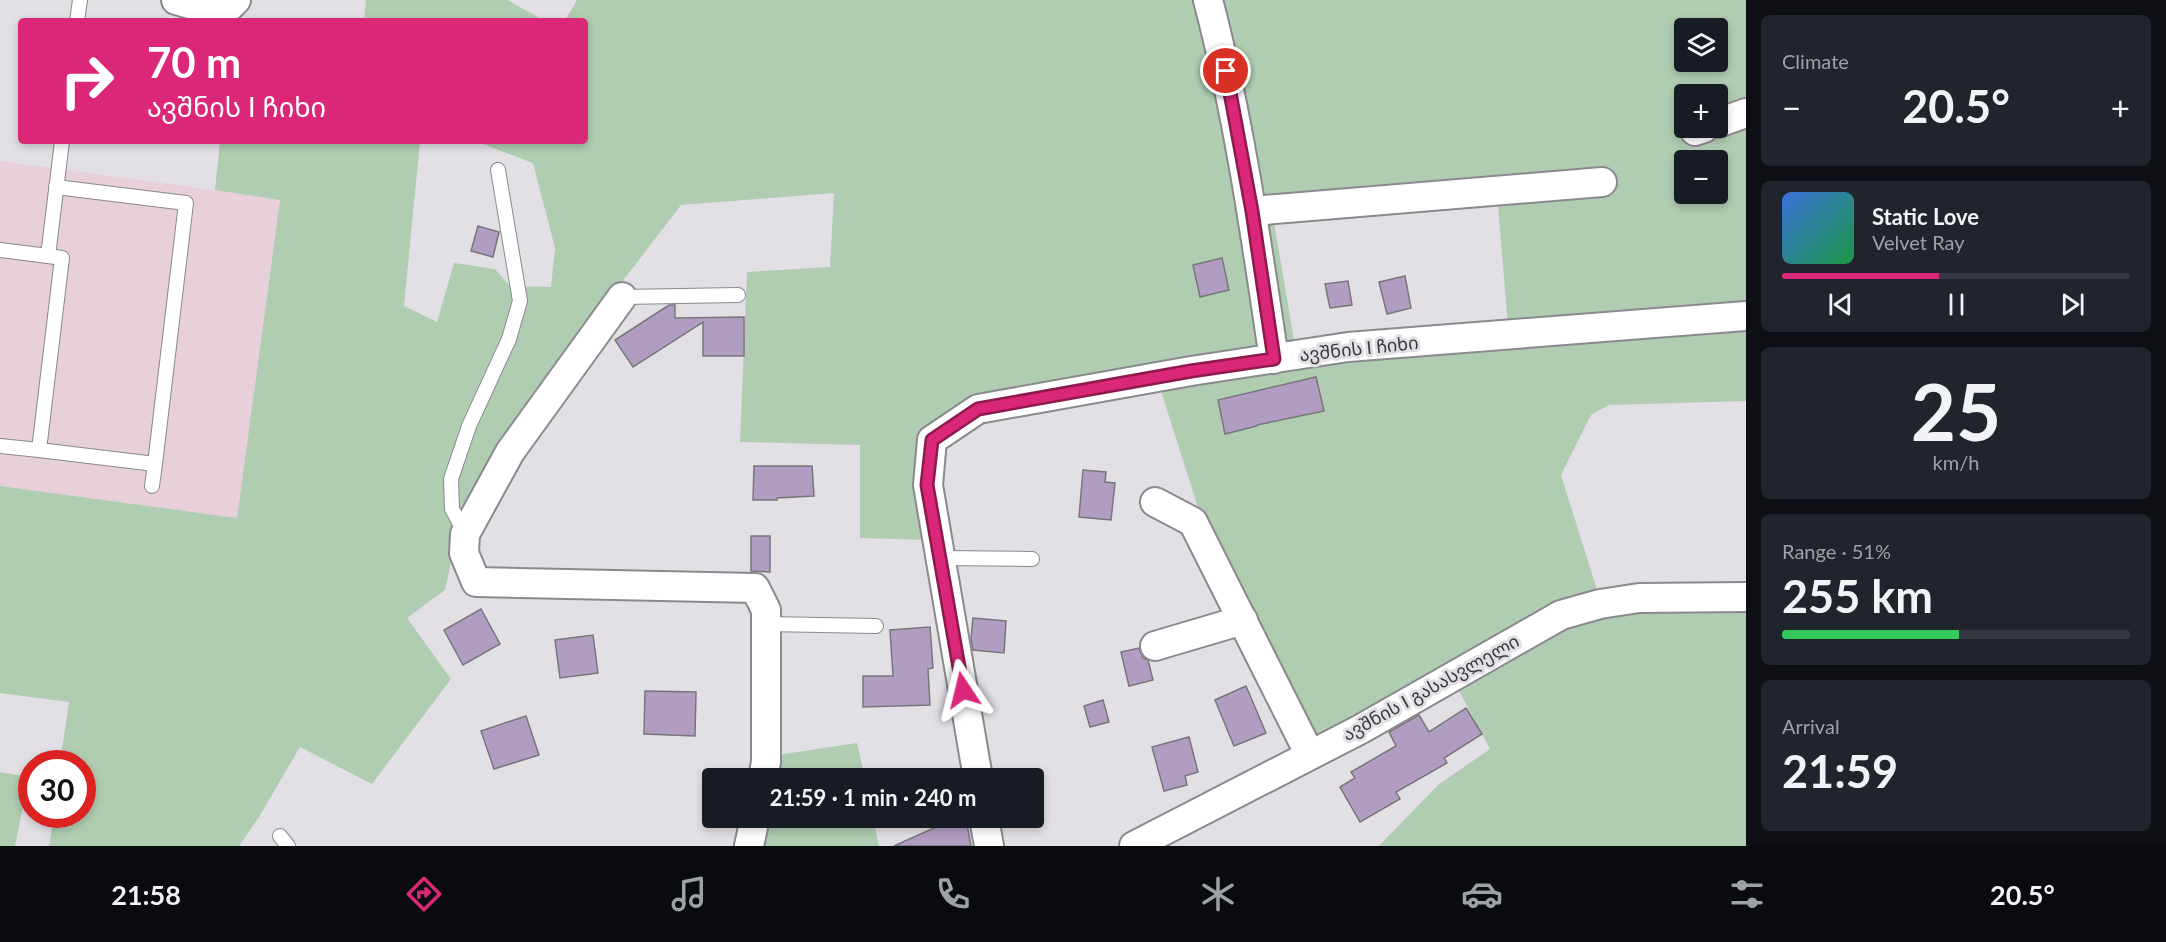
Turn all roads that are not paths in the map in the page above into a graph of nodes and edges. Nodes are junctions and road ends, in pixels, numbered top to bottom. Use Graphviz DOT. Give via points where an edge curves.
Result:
graph roads {
  1 [pos="80,0"];
  2 [pos="176,0"];
  3 [pos="236,0"];
  4 [pos="1208,0"];
  5 [pos="77,18"];
  6 [pos="1746,113"];
  7 [pos="1728,119"];
  8 [pos="62,144"];
  9 [pos="498,170"];
  10 [pos="1602,182"];
  11 [pos="56,187"];
  12 [pos="1252,211"];
  13 [pos="0,250"];
  14 [pos="48,256"];
  15 [pos="738,295"];
  16 [pos="622,297"];
  17 [pos="1746,316"];
  18 [pos="1274,359"];
  19 [pos="0,446"];
  20 [pos="39,450"];
  21 [pos="155,464"];
  22 [pos="152,486"];
  23 [pos="1155,502"];
  24 [pos="465,534"];
  25 [pos="940,558"];
  26 [pos="1032,558"];
  27 [pos="1746,597"];
  28 [pos="1243,620"];
  29 [pos="766,624"];
  30 [pos="876,626"];
  31 [pos="1155,646"];
  32 [pos="1310,755"];
  33 [pos="765,768"];
  34 [pos="976,768"];
  35 [pos="753,828"];
  36 [pos="986,828"];
  37 [pos="749,846"];
  38 [pos="989,846"];
  39 [pos="1134,846"];
  1 -- 5 [label="lane"];
  2 -- 3 [label="street" via="200,7 230,6"];
  4 -- 12 [label="street" via="1226,71"];
  6 -- 7 [label="street"];
  8 -- 11 [label="lane"];
  9 -- 24 [label="lane" via="520,301 451,479 452,509"];
  10 -- 12 [label="street"];
  11 -- 14 [label="lane"];
  11 -- 21 [label="lane" via="186,203"];
  12 -- 18 [label="street"];
  13 -- 14 [label="lane"];
  14 -- 20 [label="lane" via="63,258"];
  15 -- 16 [label="lane"];
  16 -- 24 [label="street" via="510,452"];
  17 -- 18 [label="street, ავშნის I ჩიხი" via="1348,347"];
  18 -- 25 [label="street, ავშნის I ჩიხი" via="978,409 932,440 927,485"];
  19 -- 20 [label="lane"];
  20 -- 21 [label="lane"];
  21 -- 22 [label="lane"];
  23 -- 28 [label="street" via="1193,522"];
  24 -- 29 [label="street" via="464,553 476,582 754,588 766,610"];
  25 -- 26 [label="lane"];
  25 -- 34 [label="street, ავშნის I ჩიხი"];
  27 -- 32 [label="street, ავშნის I გასასვლელი" via="1639,598 1562,615"];
  28 -- 31 [label="street"];
  28 -- 32 [label="street"];
  29 -- 30 [label="lane"];
  29 -- 33 [label="street"];
  32 -- 39 [label="street, ავშნის I გასასვლელი"];
  35 -- 37 [label="street"];
  36 -- 38 [label="street"];
}
